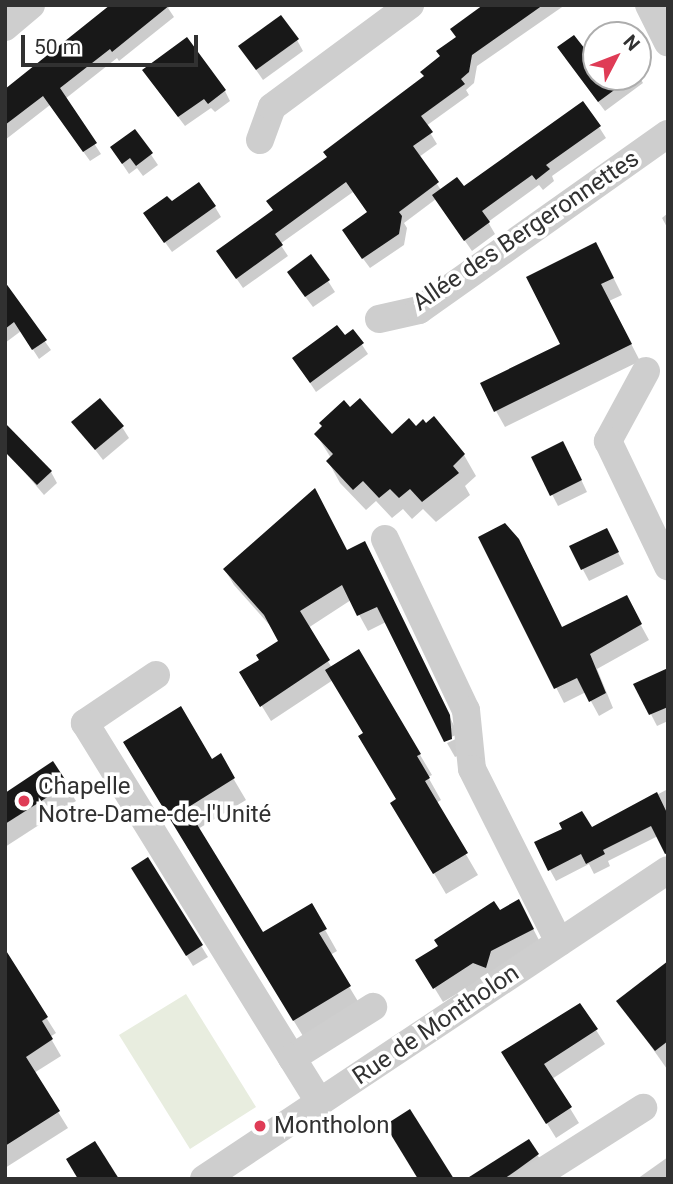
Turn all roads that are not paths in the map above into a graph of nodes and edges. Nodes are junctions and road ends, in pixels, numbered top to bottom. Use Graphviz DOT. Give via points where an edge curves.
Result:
graph roads {
  1 [pos="31,5"];
  2 [pos="410,5"];
  3 [pos="649,5"];
  4 [pos="5,27"];
  5 [pos="668,43"];
  6 [pos="668,134"];
  7 [pos="260,140"];
  8 [pos="379,319"];
  9 [pos="646,372"];
  10 [pos="385,539"];
  11 [pos="668,566"];
  12 [pos="156,675"];
  13 [pos="668,870"];
  14 [pos="559,942"];
  15 [pos="373,1007"];
  16 [pos="292,1058"];
  17 [pos="320,1103"];
  18 [pos="643,1108"];
  19 [pos="206,1178"];
  20 [pos="531,1179"];
  1 -- 4 [label="street"];
  2 -- 7 [label="street" via="272,107"];
  3 -- 5 [label="street"];
  6 -- 8 [label="street, Allée des Bergeronnettes" via="419,310"];
  9 -- 11 [label="street" via="608,441"];
  10 -- 14 [label="street" via="466,710 472,769"];
  12 -- 16 [label="street" via="85,723"];
  13 -- 14 [label="street, Rue de Montholon"];
  14 -- 17 [label="street, Rue de Montholon"];
  15 -- 16 [label="street"];
  16 -- 17 [label="street"];
  17 -- 19 [label="street, Rue de Montholon"];
  18 -- 20 [label="street"];
}
